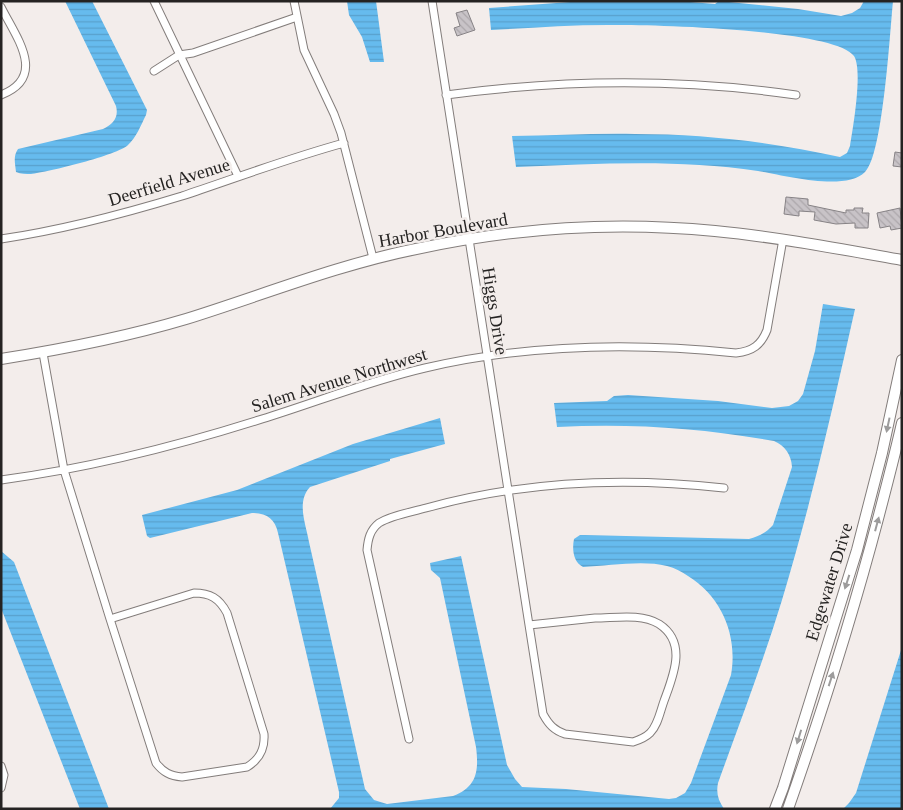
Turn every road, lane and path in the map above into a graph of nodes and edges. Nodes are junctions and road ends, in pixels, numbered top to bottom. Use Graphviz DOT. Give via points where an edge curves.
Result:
graph roads {
  1 [pos="154,1"];
  2 [pos="294,1"];
  3 [pos="432,1"];
  4 [pos="1,7"];
  5 [pos="297,17"];
  6 [pos="179,55"];
  7 [pos="154,71"];
  8 [pos="1,95"];
  9 [pos="446,95"];
  10 [pos="796,95"];
  11 [pos="344,143"];
  12 [pos="238,176"];
  13 [pos="1,239"];
  14 [pos="469,239"];
  15 [pos="783,240"];
  16 [pos="373,258"];
  17 [pos="902,260"];
  18 [pos="43,353"];
  19 [pos="487,356"];
  20 [pos="1,359"];
  21 [pos="902,360"];
  22 [pos="902,423"];
  23 [pos="64,470"];
  24 [pos="1,480"];
  25 [pos="724,488"];
  26 [pos="508,491"];
  27 [pos="110,619"];
  28 [pos="529,625"];
  29 [pos="409,739"];
  30 [pos="1,766"];
  31 [pos="1,788"];
  32 [pos="775,809"];
  33 [pos="788,809"];
  1 -- 6 [label="street"];
  2 -- 5 [label="street"];
  3 -- 9 [label="street, Higgs Drive"];
  4 -- 8 [label="street" via="25,56 27,67 19,85"];
  5 -- 6 [label="street"];
  5 -- 11 [label="street" via="304,50"];
  6 -- 7 [label="street"];
  6 -- 12 [label="street"];
  9 -- 10 [label="street" via="608,82 709,85"];
  9 -- 14 [label="street, Higgs Drive"];
  11 -- 12 [label="street, Deerfield Avenue"];
  11 -- 16 [label="street"];
  12 -- 13 [label="street, Deerfield Avenue" via="106,217"];
  14 -- 15 [label="street, Harbor Boulevard" via="554,229 642,227 713,231"];
  14 -- 16 [label="street, Harbor Boulevard"];
  14 -- 19 [label="street, Higgs Drive"];
  15 -- 17 [label="street, Harbor Boulevard"];
  15 -- 19 [label="street, Salem Avenue Northwest" via="767,330 756,347 747,352 611,346"];
  16 -- 18 [label="street, Harbor Boulevard" via="182,320"];
  18 -- 20 [label="street, Harbor Boulevard"];
  18 -- 23 [label="street"];
  19 -- 23 [label="street, Salem Avenue Northwest" via="380,380 157,450"];
  19 -- 26 [label="street, Higgs Drive"];
  21 -- 32 [label="street, Edgewater Drive, one-way" via="857,550"];
  33 -- 22 [label="street, Edgewater Drive, one-way" via="847,628"];
  23 -- 24 [label="street, Salem Avenue Northwest"];
  23 -- 27 [label="street"];
  25 -- 26 [label="street" via="626,482"];
  26 -- 28 [label="street, Higgs Drive"];
  26 -- 29 [label="street" via="399,516 380,523 368,539 367,550"];
  27 -- 27 [label="street" via="194,593 209,595 222,604 264,734 265,744 256,762 247,767 182,777 162,771 156,763"];
  28 -- 28 [label="street, Higgs Drive" via="594,618 640,618 650,620 667,632 677,660 651,732 633,742 555,730 543,714"];
  30 -- 31 [label="street" via="4,775"];
}
